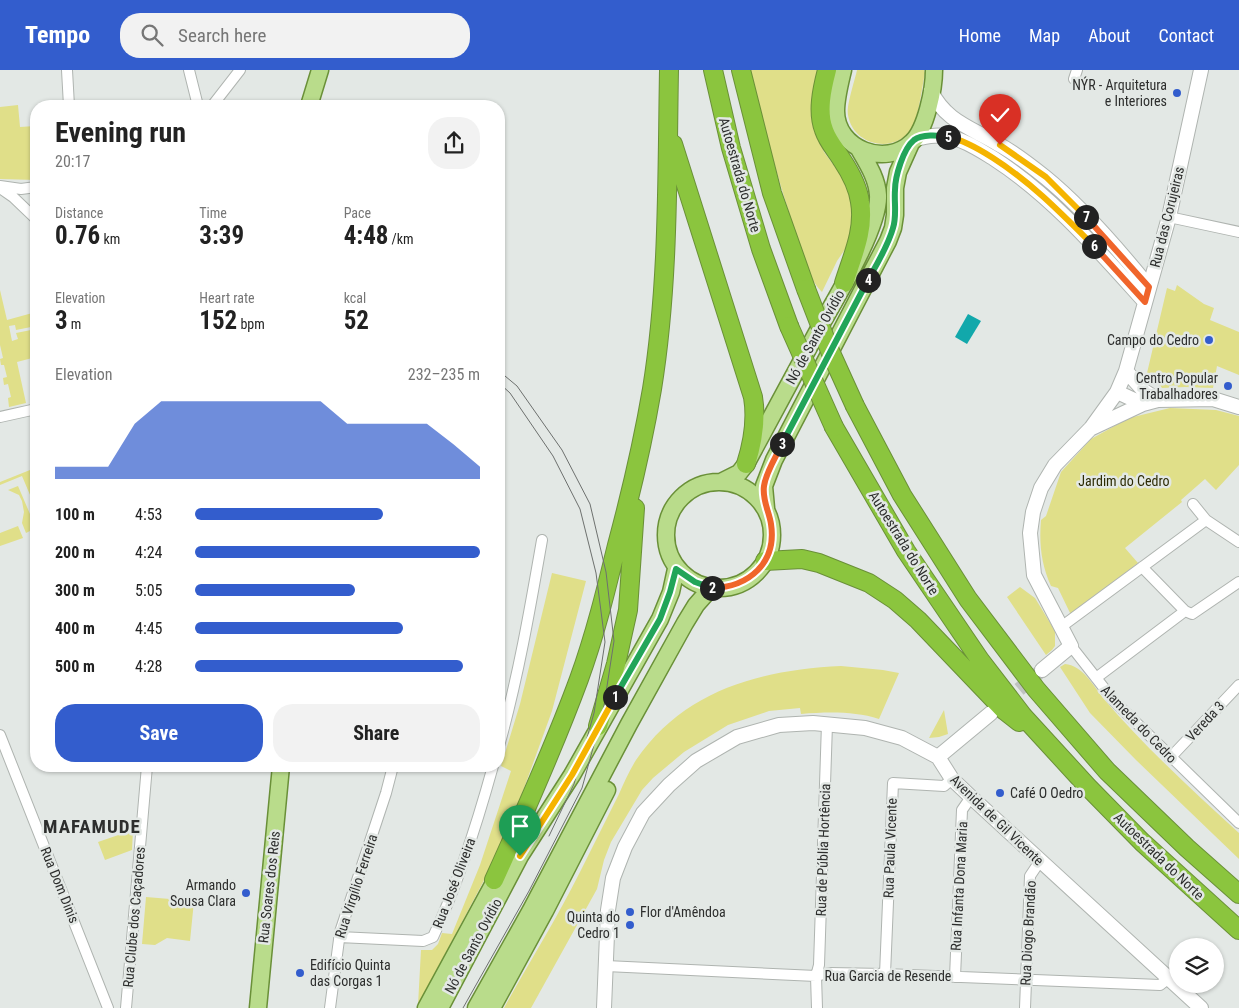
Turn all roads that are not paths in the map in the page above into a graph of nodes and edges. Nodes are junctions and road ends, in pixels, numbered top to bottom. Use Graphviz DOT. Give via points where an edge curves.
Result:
graph roads {
  1 [pos="67,70"];
  2 [pos="189,70"];
  3 [pos="240,70"];
  4 [pos="320,70"];
  5 [pos="669,70"];
  6 [pos="713,70"];
  7 [pos="741,70"];
  8 [pos="827,70"];
  9 [pos="843,70"];
  10 [pos="934,70"];
  11 [pos="1201,70"];
  12 [pos="931,91"];
  13 [pos="69,100"];
  14 [pos="196,100"];
  15 [pos="217,100"];
  16 [pos="311,100"];
  17 [pos="668,129"];
  18 [pos="913,141"];
  19 [pos="859,149"];
  20 [pos="0,187"];
  21 [pos="30,188"];
  22 [pos="30,213"];
  23 [pos="1169,217"];
  24 [pos="1239,232"];
  25 [pos="1160,250"];
  26 [pos="1130,264"];
  27 [pos="844,283"];
  28 [pos="1149,287"];
  29 [pos="1145,302"];
  30 [pos="1126,371"];
  31 [pos="1117,392"];
  32 [pos="1158,400"];
  33 [pos="1143,404"];
  34 [pos="1239,407"];
  35 [pos="30,410"];
  36 [pos="0,417"];
  37 [pos="1091,428"];
  38 [pos="640,459"];
  39 [pos="746,464"];
  40 [pos="721,482"];
  41 [pos="1193,504"];
  42 [pos="766,508"];
  43 [pos="1206,520"];
  44 [pos="1237,536"];
  45 [pos="542,540"];
  46 [pos="765,561"];
  47 [pos="1142,567"];
  48 [pos="676,569"];
  49 [pos="1239,582"];
  50 [pos="711,588"];
  51 [pos="1185,611"];
  52 [pos="1061,627"];
  53 [pos="1071,646"];
  54 [pos="1042,670"];
  55 [pos="1096,678"];
  56 [pos="1239,685"];
  57 [pos="991,713"];
  58 [pos="505,724"];
  59 [pos="629,724"];
  60 [pos="827,724"];
  61 [pos="598,726"];
  62 [pos="0,735"];
  63 [pos="1060,756"];
  64 [pos="938,757"];
  65 [pos="1170,758"];
  66 [pos="147,772"];
  67 [pos="280,772"];
  68 [pos="391,772"];
  69 [pos="491,772"];
  70 [pos="572,775"];
  71 [pos="952,779"];
  72 [pos="971,798"];
  73 [pos="1237,816"];
  74 [pos="1040,861"];
  75 [pos="494,880"];
  76 [pos="1239,894"];
  77 [pos="1239,930"];
  78 [pos="339,937"];
  79 [pos="606,966"];
  80 [pos="885,974"];
  81 [pos="816,976"];
  82 [pos="955,977"];
  83 [pos="1169,978"];
  84 [pos="1026,979"];
  85 [pos="1185,993"];
  86 [pos="108,1008"];
  87 [pos="126,1008"];
  88 [pos="258,1008"];
  89 [pos="330,1008"];
  90 [pos="426,1008"];
  91 [pos="440,1008"];
  92 [pos="476,1008"];
  93 [pos="492,1008"];
  94 [pos="604,1008"];
  95 [pos="817,1008"];
  96 [pos="1024,1008"];
  97 [pos="1201,1008"];
  1 -- 13 [label="street"];
  2 -- 14 [label="street"];
  3 -- 15 [label="street"];
  4 -- 16 [label="main road"];
  5 -- 17 [label="highway"];
  6 -- 63 [label="highway, Autoestrada do Norte, bridge" via="731,148 761,249 789,326 834,427 906,552 980,660 1023,716"];
  7 -- 76 [label="highway, Autoestrada do Norte, bridge" via="772,193 806,289 855,406 902,495 963,592 1036,688 1107,771"];
  8 -- 27 [label="highway" via="821,118 824,130 852,178 862,214"];
  9 -- 19 [label="main road, Nó de Santo Ovídio" via="836,112 842,132"];
  10 -- 12 [label="main road"];
  11 -- 23 [label="street, Rua das Corujeiras"];
  12 -- 18 [label="main road" via="923,125"];
  12 -- 26 [label="street" via="944,112 956,121 1000,145 1046,177"];
  17 -- 38 [label="highway" via="662,296"];
  17 -- 39 [label="highway" via="753,397 755,423"];
  18 -- 19 [label="main road" via="899,151 884,154"];
  18 -- 29 [label="street" via="932,135 952,137 974,146 1013,171 1054,205"];
  18 -- 42 [label="main road" via="898,172 893,228 774,460 764,486"];
  19 -- 27 [label="main road, Nó de Santo Ovídio" via="876,182 877,208"];
  20 -- 21 [label="street"];
  20 -- 22 [label="street"];
  23 -- 24 [label="street"];
  23 -- 25 [label="street, Rua das Corujeiras"];
  25 -- 26 [label="street" via="1152,261"];
  25 -- 28 [label="street, Rua das Corujeiras"];
  26 -- 28 [label="street"];
  27 -- 39 [label="main road, Nó de Santo Ovídio"];
  28 -- 29 [label="street, Rua das Corujeiras"];
  29 -- 30 [label="street, Rua das Corujeiras"];
  30 -- 31 [label="street, Rua das Corujeiras"];
  30 -- 32 [label="street" via="1144,391"];
  31 -- 33 [label="street"];
  31 -- 37 [label="street, Alameda do Cedro"];
  32 -- 33 [label="street, Alameda do Cedro"];
  32 -- 34 [label="street, Alameda do Cedro" via="1213,399"];
  33 -- 37 [label="street, Alameda do Cedro"];
  35 -- 36 [label="street"];
  37 -- 52 [label="street, Alameda do Cedro" via="1055,465 1041,488 1033,512 1030,533 1034,575"];
  38 -- 61 [label="highway" via="628,610"];
  38 -- 75 [label="highway" via="580,678 546,765"];
  39 -- 40 [label="main road, Nó de Santo Ovídio"];
  40 -- 42 [label="main road" via="747,490"];
  40 -- 48 [label="main road" via="692,489 671,514 666,539"];
  41 -- 43 [label="street"];
  42 -- 46 [label="main road" via="771,523 771,540"];
  43 -- 44 [label="street"];
  43 -- 47 [label="street"];
  45 -- 58 [label="street" via="526,636"];
  46 -- 50 [label="main road" via="744,581 725,588"];
  46 -- 63 [label="highway" via="802,559 819,562 868,583 895,600 1005,711"];
  47 -- 51 [label="street"];
  47 -- 52 [label="street"];
  48 -- 50 [label="main road" via="689,579"];
  48 -- 61 [label="main road, Nó de Santo Ovídio" via="660,619"];
  49 -- 51 [label="street" via="1192,614"];
  50 -- 59 [label="main road" via="688,617"];
  51 -- 55 [label="street"];
  52 -- 53 [label="street, Alameda do Cedro"];
  53 -- 54 [label="street"];
  53 -- 55 [label="street, Alameda do Cedro"];
  55 -- 65 [label="street, Alameda do Cedro"];
  56 -- 65 [label="street, Vereda 3"];
  57 -- 64 [label="street"];
  59 -- 92 [label="main road" via="550,876"];
  59 -- 93 [label="main road" via="613,777"];
  60 -- 64 [label="street, Avenida de Gil Vicente" via="866,728 902,738"];
  60 -- 79 [label="street, Avenida de Gil Vicente" via="779,725 737,737 696,761 668,785 644,813 625,847 613,878"];
  60 -- 81 [label="street, Rua de Públia Hortência" via="819,965"];
  61 -- 70 [label="main road, Nó de Santo Ovídio"];
  62 -- 86 [label="street, Rua Dom Dinis"];
  63 -- 77 [label="highway, Autoestrada do Norte" via="1142,842"];
  64 -- 71 [label="street, Avenida de Gil Vicente"];
  65 -- 73 [label="street, Alameda do Cedro"];
  66 -- 87 [label="street, Rua Clube dos Caçadores"];
  67 -- 88 [label="main road, Rua Soares dos Reis"];
  68 -- 78 [label="street, Rua Virgílio Ferreira"];
  69 -- 78 [label="street, Rua José Oliveira" via="479,816 433,937 423,941"];
  70 -- 75 [label="main road" via="530,823"];
  70 -- 91 [label="main road, Nó de Santo Ovídio" via="520,856"];
  71 -- 72 [label="street, Avenida de Gil Vicente"];
  71 -- 80 [label="street, Rua Paula Vicente" via="944,786 893,783"];
  72 -- 74 [label="street, Avenida de Gil Vicente"];
  72 -- 82 [label="street, Rua Infanta Dona Maria" via="962,810"];
  74 -- 83 [label="street, Avenida de Gil Vicente"];
  74 -- 84 [label="street, Rua Diogo Brandão" via="1030,876"];
  75 -- 90 [label="main road"];
  78 -- 89 [label="street, Rua Virgílio Ferreira"];
  79 -- 81 [label="street, Rua Garcia de Resende"];
  79 -- 94 [label="street, Avenida de Gil Vicente"];
  80 -- 81 [label="street, Rua Garcia de Resende" via="828,973"];
  80 -- 82 [label="street, Rua Garcia de Resende"];
  81 -- 95 [label="street, Rua de Públia Hortência"];
  82 -- 84 [label="street, Rua Garcia de Resende"];
  83 -- 84 [label="street, Rua Garcia de Resende" via="1160,984"];
  84 -- 96 [label="street, Rua Diogo Brandão"];
  85 -- 97 [label="street, Avenida de Gil Vicente"];
}
